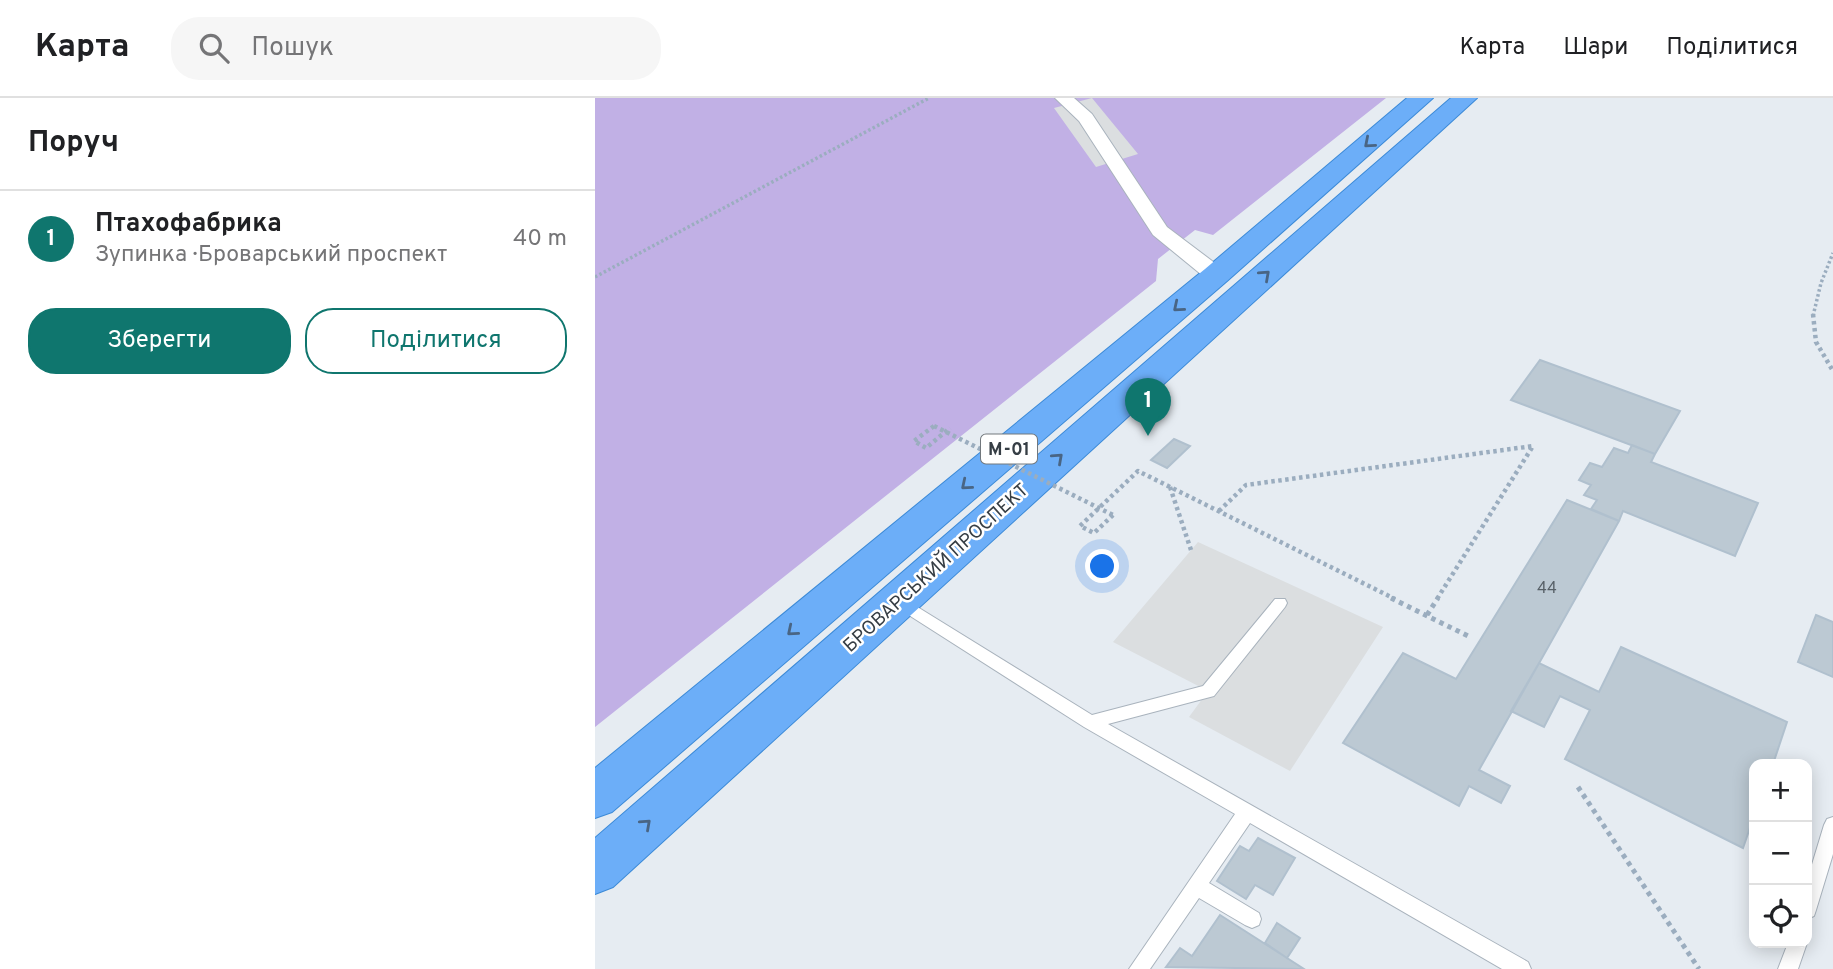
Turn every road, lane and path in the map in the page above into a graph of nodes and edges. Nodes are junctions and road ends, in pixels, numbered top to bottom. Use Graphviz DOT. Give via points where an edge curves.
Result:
graph roads {
  1 [pos="929,98"];
  2 [pos="1064,98"];
  3 [pos="1421,98"];
  4 [pos="1465,98"];
  5 [pos="1833,253"];
  6 [pos="1216,275"];
  7 [pos="595,277"];
  8 [pos="1833,370"];
  9 [pos="950,428"];
  10 [pos="1170,486"];
  11 [pos="1219,511"];
  12 [pos="1191,550"];
  13 [pos="897,601"];
  14 [pos="1280,603"];
  15 [pos="1427,615"];
  16 [pos="1470,637"];
  17 [pos="1090,722"];
  18 [pos="1578,787"];
  19 [pos="595,797"];
  20 [pos="1247,812"];
  21 [pos="1833,825"];
  22 [pos="595,870"];
  23 [pos="1196,886"];
  24 [pos="1812,894"];
  25 [pos="1252,919"];
  26 [pos="1795,948"];
  27 [pos="1139,969"];
  28 [pos="1521,969"];
  29 [pos="1699,969"];
  30 [pos="1788,969"];
  1 -- 7 [label="path"];
  2 -- 6 [label="street" via="1086,118 1160,232"];
  3 -- 6 [label="highway, БРОВАРСЬКИЙ ПРОСПЕКТ / М-01, one-way"];
  13 -- 4 [label="highway, БРОВАРСЬКИЙ ПРОСПЕКТ / М-01, one-way"];
  5 -- 8 [label="path" via="1813,301 1813,327 1822,359"];
  6 -- 19 [label="highway, БРОВАРСЬКИЙ ПРОСПЕКТ / М-01, one-way"];
  9 -- 10 [label="path, bridge" via="926,448 914,441 933,426 1112,515 1094,533 1080,526 1138,471"];
  10 -- 11 [label="path"];
  10 -- 12 [label="path"];
  11 -- 15 [label="path"];
  11 -- 15 [label="path" via="1246,485 1533,446"];
  13 -- 17 [label="lane"];
  22 -- 13 [label="highway, БРОВАРСЬКИЙ ПРОСПЕКТ / М-01, one-way"];
  14 -- 17 [label="lane" via="1208,691"];
  15 -- 16 [label="path"];
  17 -- 20 [label="lane"];
  18 -- 29 [label="path"];
  20 -- 23 [label="lane"];
  20 -- 28 [label="lane"];
  21 -- 24 [label="lane"];
  23 -- 25 [label="lane"];
  23 -- 27 [label="lane"];
  26 -- 30 [label="lane"];
}
